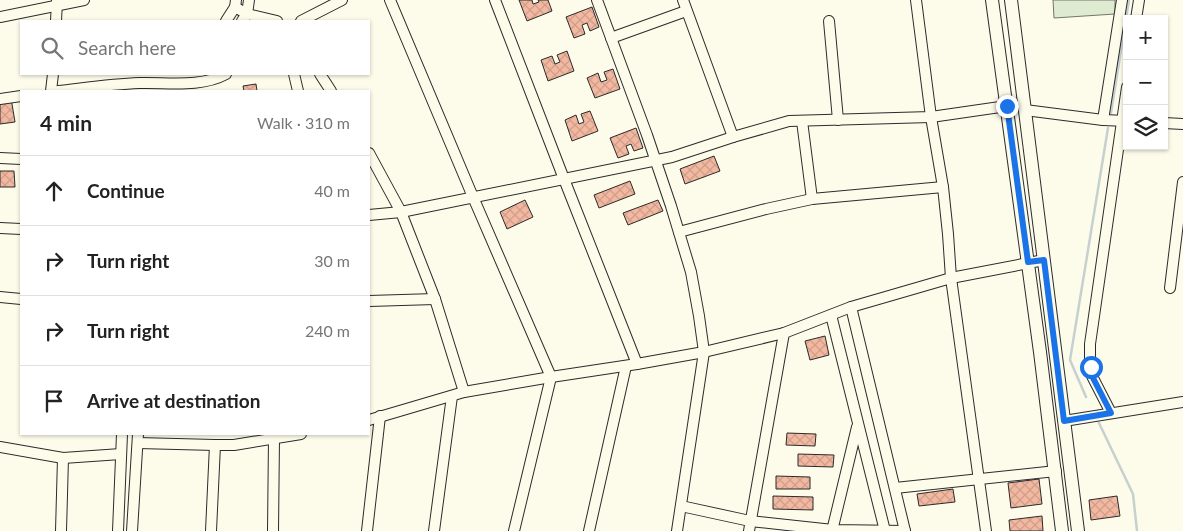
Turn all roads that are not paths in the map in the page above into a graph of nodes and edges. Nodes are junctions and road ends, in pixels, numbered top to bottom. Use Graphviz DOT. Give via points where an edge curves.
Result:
graph roads {
  1 [pos="84,0"];
  2 [pos="249,0"];
  3 [pos="342,0"];
  4 [pos="390,0"];
  5 [pos="496,0"];
  6 [pos="597,0"];
  7 [pos="683,0"];
  8 [pos="916,0"];
  9 [pos="992,0"];
  10 [pos="1011,0"];
  11 [pos="1122,0"];
  12 [pos="1139,0"];
  13 [pos="57,3"];
  14 [pos="236,4"];
  15 [pos="686,11"];
  16 [pos="1137,15"];
  17 [pos="0,17"];
  18 [pos="245,18"];
  19 [pos="56,20"];
  20 [pos="227,20"];
  21 [pos="266,20"];
  22 [pos="303,20"];
  23 [pos="829,20"];
  24 [pos="611,38"];
  25 [pos="52,75"];
  26 [pos="192,75"];
  27 [pos="224,75"];
  28 [pos="294,75"];
  29 [pos="321,75"];
  30 [pos="203,82"];
  31 [pos="186,87"];
  32 [pos="52,90"];
  33 [pos="68,90"];
  34 [pos="298,90"];
  35 [pos="330,90"];
  36 [pos="20,96"];
  37 [pos="0,99"];
  38 [pos="1007,106"];
  39 [pos="1025,110"];
  40 [pos="931,117"];
  41 [pos="838,120"];
  42 [pos="1102,120"];
  43 [pos="802,121"];
  44 [pos="1123,121"];
  45 [pos="1168,123"];
  46 [pos="1183,124"];
  47 [pos="1123,128"];
  48 [pos="733,137"];
  49 [pos="370,155"];
  50 [pos="0,158"];
  51 [pos="20,159"];
  52 [pos="656,160"];
  53 [pos="564,179"];
  54 [pos="1183,182"];
  55 [pos="944,187"];
  56 [pos="473,197"];
  57 [pos="812,199"];
  58 [pos="401,212"];
  59 [pos="370,215"];
  60 [pos="0,228"];
  61 [pos="20,229"];
  62 [pos="679,232"];
  63 [pos="1044,260"];
  64 [pos="1028,262"];
  65 [pos="951,278"];
  66 [pos="1170,288"];
  67 [pos="0,297"];
  68 [pos="20,299"];
  69 [pos="435,299"];
  70 [pos="370,301"];
  71 [pos="851,307"];
  72 [pos="831,315"];
  73 [pos="784,333"];
  74 [pos="704,352"];
  75 [pos="632,365"];
  76 [pos="551,377"];
  77 [pos="464,392"];
  78 [pos="452,396"];
  79 [pos="1183,402"];
  80 [pos="1111,413"];
  81 [pos="380,416"];
  82 [pos="370,420"];
  83 [pos="1064,421"];
  84 [pos="858,424"];
  85 [pos="122,435"];
  86 [pos="294,435"];
  87 [pos="138,438"];
  88 [pos="274,438"];
  89 [pos="215,446"];
  90 [pos="0,447"];
  91 [pos="121,454"];
  92 [pos="63,458"];
  93 [pos="1056,471"];
  94 [pos="978,479"];
  95 [pos="895,488"];
  96 [pos="681,506"];
  97 [pos="749,526"];
  98 [pos="832,530"];
  99 [pos="61,531"];
  100 [pos="118,531"];
  101 [pos="132,531"];
  102 [pos="211,531"];
  103 [pos="273,531"];
  104 [pos="367,531"];
  105 [pos="435,531"];
  106 [pos="514,531"];
  107 [pos="589,531"];
  108 [pos="677,531"];
  109 [pos="884,531"];
  110 [pos="905,531"];
  111 [pos="986,531"];
  112 [pos="1062,531"];
  113 [pos="1078,531"];
  1 -- 13 [label="street"];
  2 -- 18 [label="street"];
  3 -- 22 [label="street"];
  4 -- 56 [label="street"];
  5 -- 53 [label="street"];
  6 -- 24 [label="street"];
  7 -- 15 [label="street"];
  8 -- 40 [label="street"];
  9 -- 38 [label="main road"];
  10 -- 39 [label="main road"];
  11 -- 42 [label="street"];
  12 -- 16 [label="street"];
  13 -- 17 [label="street"];
  13 -- 19 [label="street"];
  14 -- 18 [label="street"];
  14 -- 20 [label="street"];
  15 -- 24 [label="street"];
  15 -- 48 [label="street"];
  18 -- 21 [label="street"];
  23 -- 41 [label="street"];
  24 -- 52 [label="street"];
  25 -- 32 [label="street"];
  26 -- 31 [label="street"];
  27 -- 30 [label="street"];
  28 -- 34 [label="street"];
  29 -- 35 [label="street"];
  30 -- 31 [label="street"];
  31 -- 33 [label="street" via="137,83"];
  36 -- 37 [label="street"];
  38 -- 40 [label="street"];
  38 -- 64 [label="main road"];
  39 -- 42 [label="street"];
  39 -- 63 [label="main road"];
  40 -- 41 [label="street"];
  40 -- 55 [label="street"];
  41 -- 43 [label="street"];
  42 -- 44 [label="street"];
  43 -- 48 [label="street" via="790,121"];
  43 -- 57 [label="street"];
  45 -- 46 [label="street"];
  47 -- 80 [label="street" via="1090,344 1092,376"];
  48 -- 52 [label="street"];
  49 -- 58 [label="street"];
  50 -- 51 [label="street"];
  52 -- 53 [label="street"];
  52 -- 62 [label="street"];
  53 -- 56 [label="street"];
  53 -- 75 [label="street"];
  54 -- 66 [label="street"];
  55 -- 57 [label="street"];
  55 -- 65 [label="street"];
  56 -- 58 [label="street"];
  56 -- 76 [label="street"];
  57 -- 62 [label="street"];
  58 -- 59 [label="street"];
  58 -- 69 [label="street"];
  60 -- 61 [label="street"];
  62 -- 74 [label="street" via="691,272"];
  63 -- 64 [label="street"];
  63 -- 83 [label="main road"];
  64 -- 65 [label="street"];
  64 -- 93 [label="main road"];
  65 -- 71 [label="street"];
  65 -- 94 [label="street"];
  67 -- 68 [label="street"];
  69 -- 70 [label="street"];
  69 -- 77 [label="street"];
  71 -- 72 [label="street"];
  71 -- 95 [label="street"];
  72 -- 73 [label="street"];
  72 -- 84 [label="street"];
  73 -- 74 [label="street"];
  73 -- 97 [label="street"];
  74 -- 75 [label="street"];
  74 -- 96 [label="street"];
  75 -- 76 [label="street"];
  75 -- 107 [label="street"];
  76 -- 77 [label="street"];
  76 -- 106 [label="street"];
  77 -- 78 [label="street"];
  78 -- 81 [label="street"];
  78 -- 105 [label="street"];
  79 -- 80 [label="street"];
  80 -- 83 [label="street"];
  81 -- 82 [label="street"];
  81 -- 104 [label="street"];
  83 -- 113 [label="main road"];
  84 -- 98 [label="street"];
  84 -- 109 [label="street"];
  85 -- 91 [label="street"];
  86 -- 88 [label="street"];
  87 -- 89 [label="street"];
  87 -- 101 [label="street"];
  88 -- 89 [label="street"];
  88 -- 103 [label="street"];
  89 -- 102 [label="street"];
  90 -- 92 [label="street"];
  91 -- 92 [label="street"];
  91 -- 100 [label="street"];
  92 -- 99 [label="street"];
  93 -- 94 [label="street"];
  93 -- 112 [label="main road"];
  94 -- 95 [label="street"];
  94 -- 111 [label="street"];
  95 -- 110 [label="street"];
  96 -- 97 [label="street"];
  96 -- 108 [label="street"];
  97 -- 98 [label="street"];
  98 -- 109 [label="street"];
  109 -- 110 [label="street"];
}
